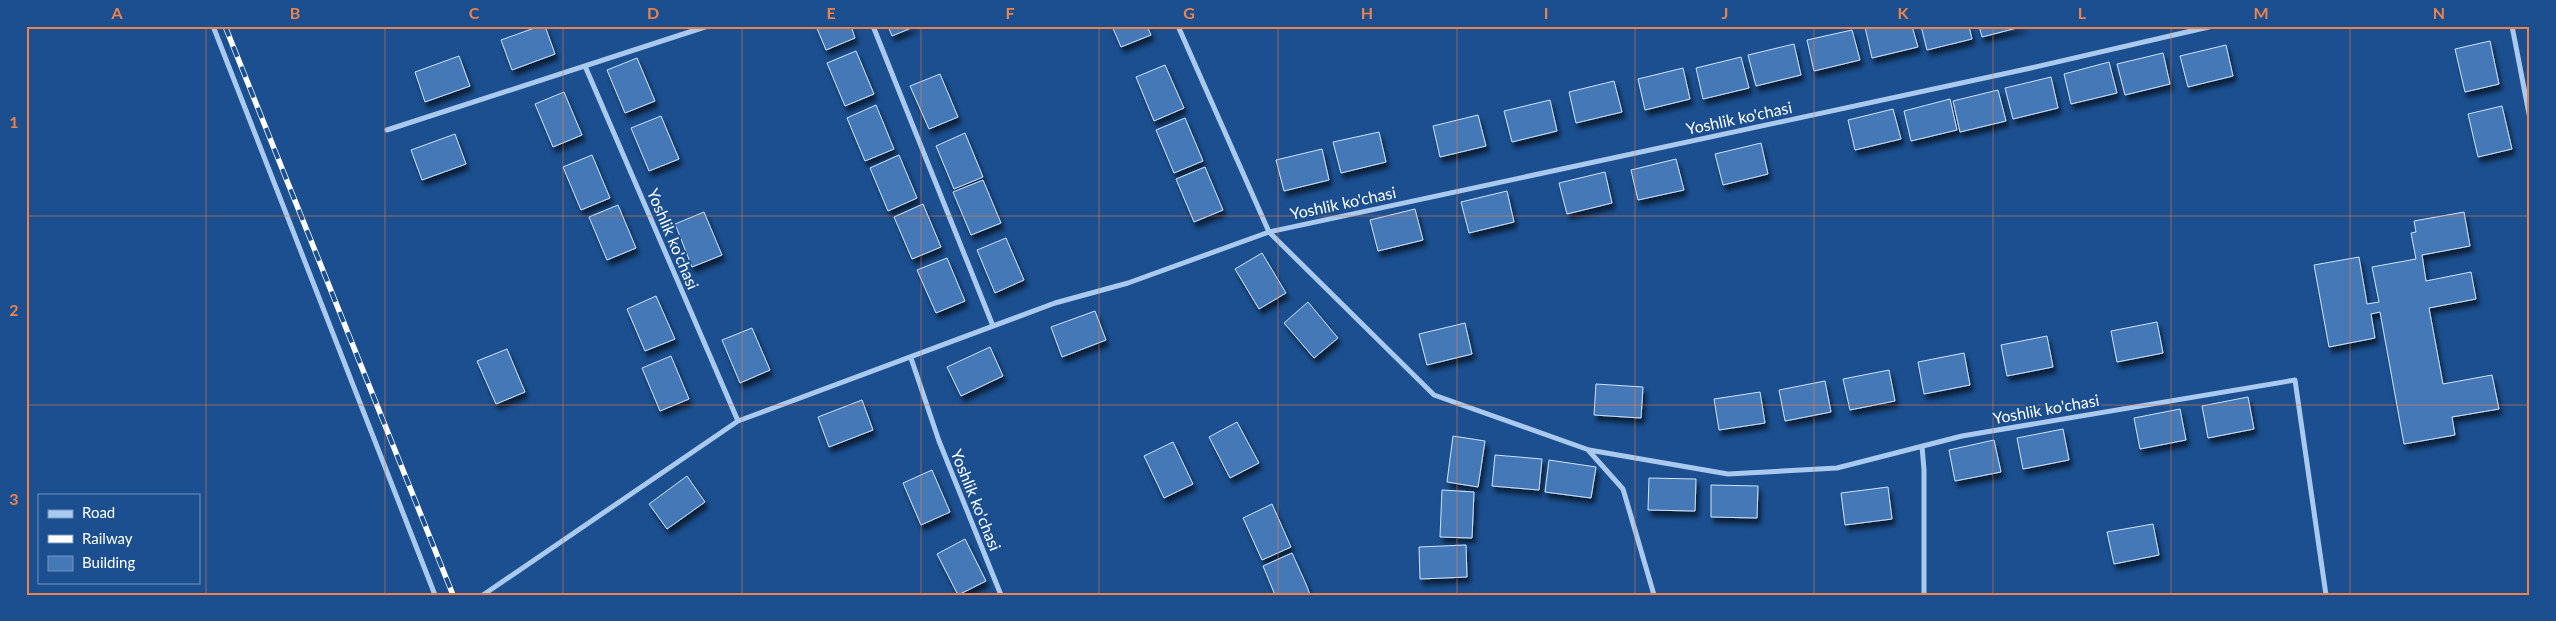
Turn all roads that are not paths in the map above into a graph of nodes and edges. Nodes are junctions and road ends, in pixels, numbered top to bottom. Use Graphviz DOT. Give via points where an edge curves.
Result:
graph roads {
  1 [pos="213,26"];
  2 [pos="708,26"];
  3 [pos="873,26"];
  4 [pos="1178,26"];
  5 [pos="2213,26"];
  6 [pos="2512,26"];
  7 [pos="585,66"];
  8 [pos="2530,120"];
  9 [pos="387,130"];
  10 [pos="1269,232"];
  11 [pos="993,326"];
  12 [pos="911,358"];
  13 [pos="738,422"];
  14 [pos="1922,446"];
  15 [pos="1589,450"];
  16 [pos="435,595"];
  17 [pos="483,595"];
  18 [pos="1001,595"];
  19 [pos="1654,595"];
  20 [pos="1924,595"];
  21 [pos="2326,595"];
  1 -- 16 [label="street"];
  2 -- 7 [label="street"];
  3 -- 11 [label="street"];
  4 -- 10 [label="street, Yoshlik ko'chasi"];
  5 -- 10 [label="street, Yoshlik ko'chasi"];
  6 -- 8 [label="street"];
  7 -- 9 [label="street"];
  7 -- 13 [label="street, Yoshlik ko'chasi"];
  10 -- 11 [label="street, Yoshlik ko'chasi" via="1128,283 1055,303"];
  10 -- 15 [label="street, Yoshlik ko'chasi" via="1434,395"];
  11 -- 12 [label="street, Yoshlik ko'chasi"];
  12 -- 13 [label="street, Yoshlik ko'chasi"];
  12 -- 18 [label="street, Yoshlik ko'chasi" via="939,441"];
  13 -- 17 [label="street, Yoshlik ko'chasi"];
  14 -- 15 [label="street, Yoshlik ko'chasi" via="1837,468 1728,474"];
  14 -- 20 [label="street"];
  14 -- 21 [label="street, Yoshlik ko'chasi" via="1962,436 2295,380"];
  15 -- 19 [label="street, Yoshlik ko'chasi" via="1623,489"];
}
